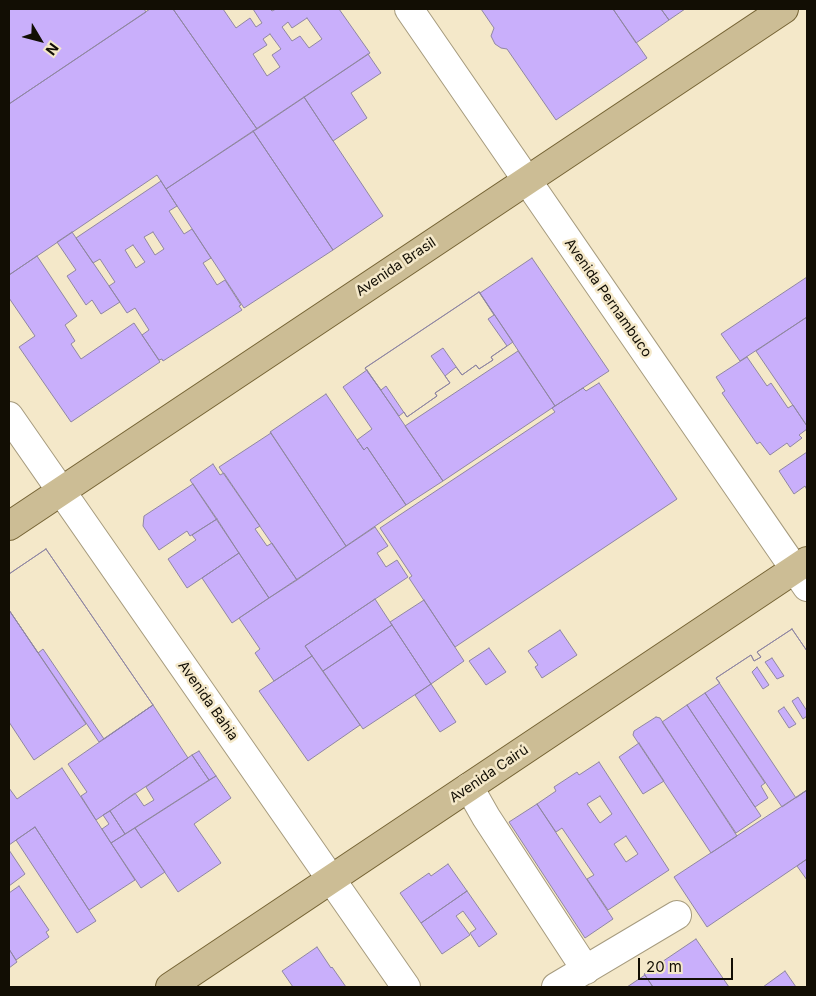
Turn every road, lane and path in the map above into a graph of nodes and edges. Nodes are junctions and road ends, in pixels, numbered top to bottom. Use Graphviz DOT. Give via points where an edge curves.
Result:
graph roads {
  1 [pos="409,9"];
  2 [pos="784,9"];
  3 [pos="527,180"];
  4 [pos="9,416"];
  5 [pos="62,491"];
  6 [pos="9,526"];
  7 [pos="803,572"];
  8 [pos="469,787"];
  9 [pos="332,880"];
  10 [pos="676,915"];
  11 [pos="586,970"];
  12 [pos="170,987"];
  13 [pos="406,987"];
  14 [pos="556,987"];
  1 -- 3 [label="street, Avenida Pernambuco"];
  2 -- 3 [label="main road, Avenida Brasil"];
  3 -- 5 [label="main road, Avenida Brasil"];
  3 -- 7 [label="street, Avenida Pernambuco"];
  4 -- 5 [label="street, Avenida Bahia"];
  5 -- 6 [label="main road, Avenida Brasil"];
  5 -- 9 [label="street, Avenida Bahia"];
  7 -- 8 [label="main road, Avenida Cairú"];
  8 -- 9 [label="main road, Avenida Cairú"];
  8 -- 11 [label="street"];
  9 -- 12 [label="main road, Avenida Cairú"];
  9 -- 13 [label="street, Avenida Bahia"];
  10 -- 11 [label="street"];
  11 -- 14 [label="street"];
}
